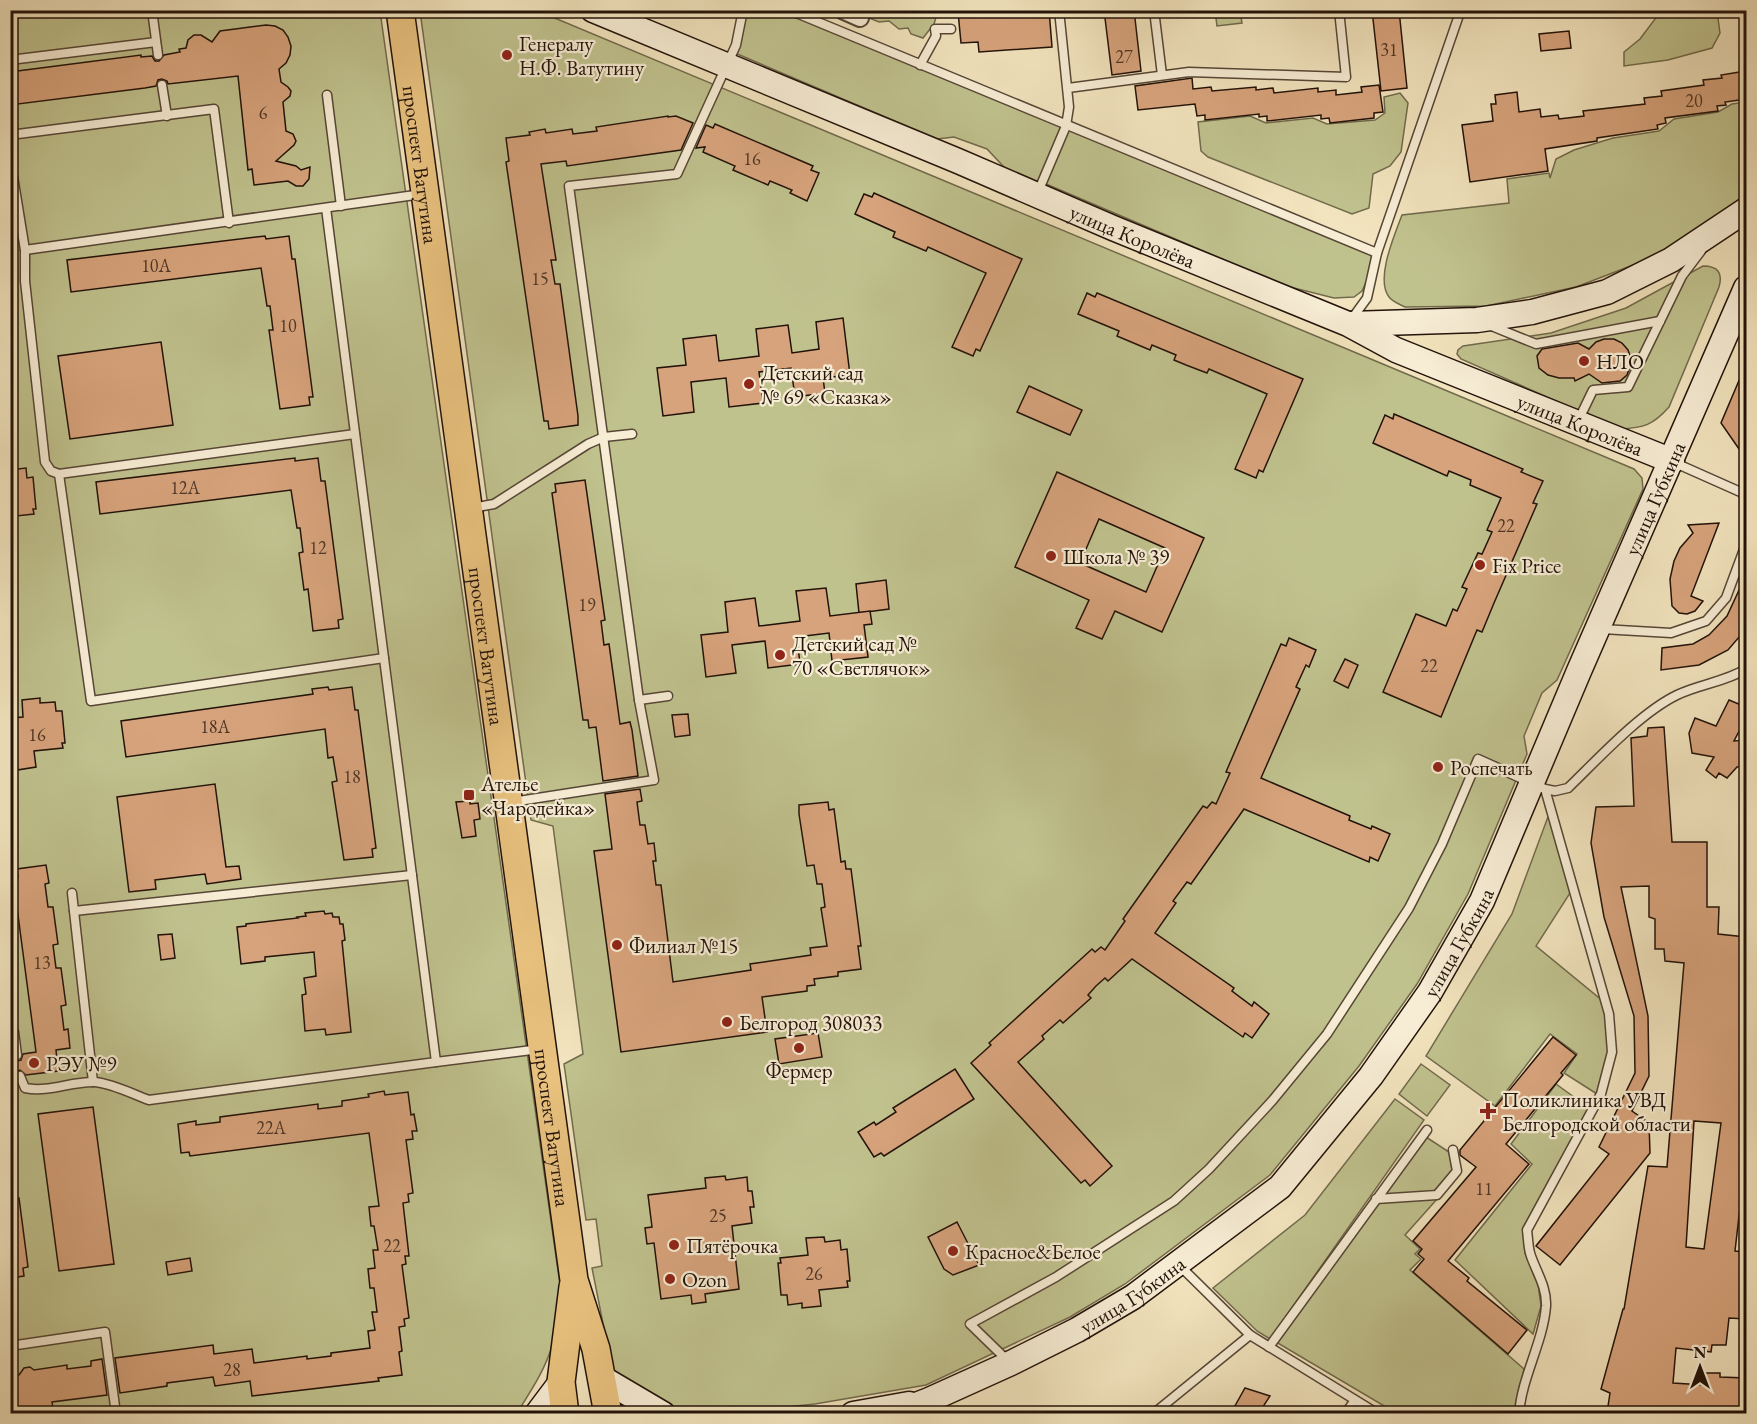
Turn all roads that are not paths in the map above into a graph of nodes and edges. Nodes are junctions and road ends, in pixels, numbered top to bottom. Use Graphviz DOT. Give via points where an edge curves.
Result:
graph roads {
  1 [pos="152,10"];
  2 [pos="400,10"];
  3 [pos="593,10"];
  4 [pos="742,10"];
  5 [pos="789,10"];
  6 [pos="842,10"];
  7 [pos="1059,10"];
  8 [pos="1154,10"];
  9 [pos="1339,10"];
  10 [pos="1458,10"];
  11 [pos="860,18"];
  12 [pos="951,29"];
  13 [pos="156,42"];
  14 [pos="158,55"];
  15 [pos="10,60"];
  16 [pos="920,65"];
  17 [pos="726,66"];
  18 [pos="1162,75"];
  19 [pos="162,85"];
  20 [pos="1068,88"];
  21 [pos="327,95"];
  22 [pos="166,116"];
  23 [pos="1066,126"];
  24 [pos="10,135"];
  25 [pos="10,158"];
  26 [pos="425,194"];
  27 [pos="1036,196"];
  28 [pos="340,206"];
  29 [pos="326,208"];
  30 [pos="1746,210"];
  31 [pos="229,223"];
  32 [pos="1713,233"];
  33 [pos="25,250"];
  34 [pos="1377,253"];
  35 [pos="1746,288"];
  36 [pos="1477,320"];
  37 [pos="1660,321"];
  38 [pos="1348,324"];
  39 [pos="1577,423"];
  40 [pos="355,434"];
  41 [pos="632,434"];
  42 [pos="604,438"];
  43 [pos="1672,461"];
  44 [pos="59,474"];
  45 [pos="1746,502"];
  46 [pos="468,508"];
  47 [pos="1746,544"];
  48 [pos="1598,629"];
  49 [pos="384,658"];
  50 [pos="1746,669"];
  51 [pos="668,696"];
  52 [pos="639,700"];
  53 [pos="1538,786"];
  54 [pos="509,803"];
  55 [pos="412,875"];
  56 [pos="72,893"];
  57 [pos="74,911"];
  58 [pos="10,1032"];
  59 [pos="541,1048"];
  60 [pos="17,1055"];
  61 [pos="436,1062"];
  62 [pos="20,1076"];
  63 [pos="93,1082"];
  64 [pos="1427,1130"];
  65 [pos="1453,1150"];
  66 [pos="1376,1199"];
  67 [pos="1178,1264"];
  68 [pos="574,1280"];
  69 [pos="1250,1335"];
  70 [pos="10,1346"];
  71 [pos="1269,1347"];
  72 [pos="1011,1363"];
  73 [pos="603,1399"];
  74 [pos="929,1400"];
  75 [pos="1355,1400"];
  76 [pos="566,1402"];
  77 [pos="116,1413"];
  78 [pos="537,1413"];
  79 [pos="663,1413"];
  80 [pos="853,1413"];
  81 [pos="892,1413"];
  82 [pos="1153,1413"];
  83 [pos="1345,1413"];
  84 [pos="1378,1413"];
  85 [pos="1518,1413"];
  1 -- 13 [label="lane"];
  2 -- 26 [label="main road, проспект Ватутина"];
  3 -- 17 [label="main road, улица Королёва"];
  4 -- 17 [label="lane" via="736,45"];
  5 -- 16 [label="lane"];
  6 -- 11 [label="street"];
  7 -- 20 [label="lane"];
  8 -- 18 [label="lane"];
  9 -- 18 [label="lane" via="1346,77 1189,72"];
  10 -- 34 [label="lane"];
  12 -- 16 [label="lane" via="935,29 936,36"];
  13 -- 14 [label="lane"];
  13 -- 15 [label="lane"];
  16 -- 23 [label="lane"];
  17 -- 27 [label="main road, улица Королёва"];
  17 -- 42 [label="lane" via="677,174 569,186"];
  18 -- 20 [label="lane"];
  19 -- 22 [label="lane"];
  20 -- 23 [label="lane"];
  21 -- 28 [label="lane"];
  22 -- 24 [label="lane"];
  22 -- 31 [label="lane" via="214,110"];
  23 -- 27 [label="lane"];
  23 -- 34 [label="lane"];
  25 -- 33 [label="lane"];
  26 -- 28 [label="lane"];
  26 -- 46 [label="main road, проспект Ватутина"];
  27 -- 38 [label="main road, улица Королёва"];
  28 -- 29 [label="lane"];
  29 -- 31 [label="lane"];
  29 -- 40 [label="lane"];
  30 -- 32 [label="main road"];
  31 -- 33 [label="lane"];
  32 -- 36 [label="main road" via="1671,260 1606,292 1532,312"];
  32 -- 37 [label="lane" via="1682,276"];
  33 -- 44 [label="lane" via="45,462"];
  34 -- 38 [label="lane" via="1367,298"];
  35 -- 43 [label="main road, улица Губкина"];
  36 -- 37 [label="lane" via="1536,344"];
  36 -- 38 [label="main road"];
  37 -- 39 [label="lane" via="1628,387 1593,390"];
  38 -- 39 [label="main road, улица Королёва" via="1396,350"];
  39 -- 43 [label="main road, улица Королёва"];
  40 -- 44 [label="lane"];
  40 -- 49 [label="lane"];
  41 -- 42 [label="lane"];
  42 -- 46 [label="lane" via="588,444 494,504"];
  42 -- 52 [label="lane"];
  43 -- 45 [label="lane" via="1745,495"];
  43 -- 48 [label="main road, улица Губкина"];
  44 -- 49 [label="lane" via="91,701"];
  46 -- 54 [label="main road, проспект Ватутина"];
  47 -- 48 [label="lane" via="1726,598 1706,621 1671,633"];
  48 -- 53 [label="main road, улица Губкина"];
  49 -- 55 [label="lane"];
  50 -- 53 [label="lane" via="1666,701 1634,725 1568,788 1555,791"];
  51 -- 52 [label="lane"];
  52 -- 54 [label="lane" via="654,780"];
  53 -- 67 [label="main road, улица Губкина" via="1482,901 1430,992 1371,1076 1280,1186"];
  53 -- 72 [label="lane" via="1478,759 1442,844 1409,908 1327,1034 1272,1101 1209,1169 1174,1200 1056,1277 970,1324"];
  53 -- 85 [label="lane" via="1609,1014 1612,1052 1601,1094 1527,1230 1546,1303"];
  54 -- 59 [label="main road, проспект Ватутина"];
  55 -- 57 [label="lane"];
  55 -- 61 [label="lane"];
  56 -- 57 [label="lane"];
  57 -- 63 [label="lane"];
  58 -- 60 [label="lane" via="14,1032"];
  59 -- 61 [label="lane"];
  59 -- 68 [label="main road, проспект Ватутина"];
  61 -- 63 [label="lane" via="149,1100"];
  62 -- 63 [label="lane" via="25,1088 37,1090"];
  64 -- 66 [label="lane"];
  65 -- 66 [label="lane" via="1457,1172 1437,1195"];
  66 -- 71 [label="lane"];
  67 -- 69 [label="lane"];
  67 -- 72 [label="main road, улица Губкина" via="1087,1325"];
  68 -- 73 [label="main road, проспект Ватутина" via="596,1349"];
  68 -- 76 [label="main road, проспект Ватутина"];
  69 -- 71 [label="lane"];
  69 -- 82 [label="lane"];
  70 -- 77 [label="lane" via="105,1332"];
  71 -- 75 [label="lane"];
  72 -- 74 [label="main road, улица Губкина"];
  73 -- 76 [label="main road" via="588,1406"];
  73 -- 79 [label="main road"];
  74 -- 80 [label="main road, улица Губкина"];
  74 -- 81 [label="main road, улица Губкина"];
  75 -- 83 [label="lane"];
  75 -- 84 [label="lane"];
  76 -- 78 [label="main road"];
}
